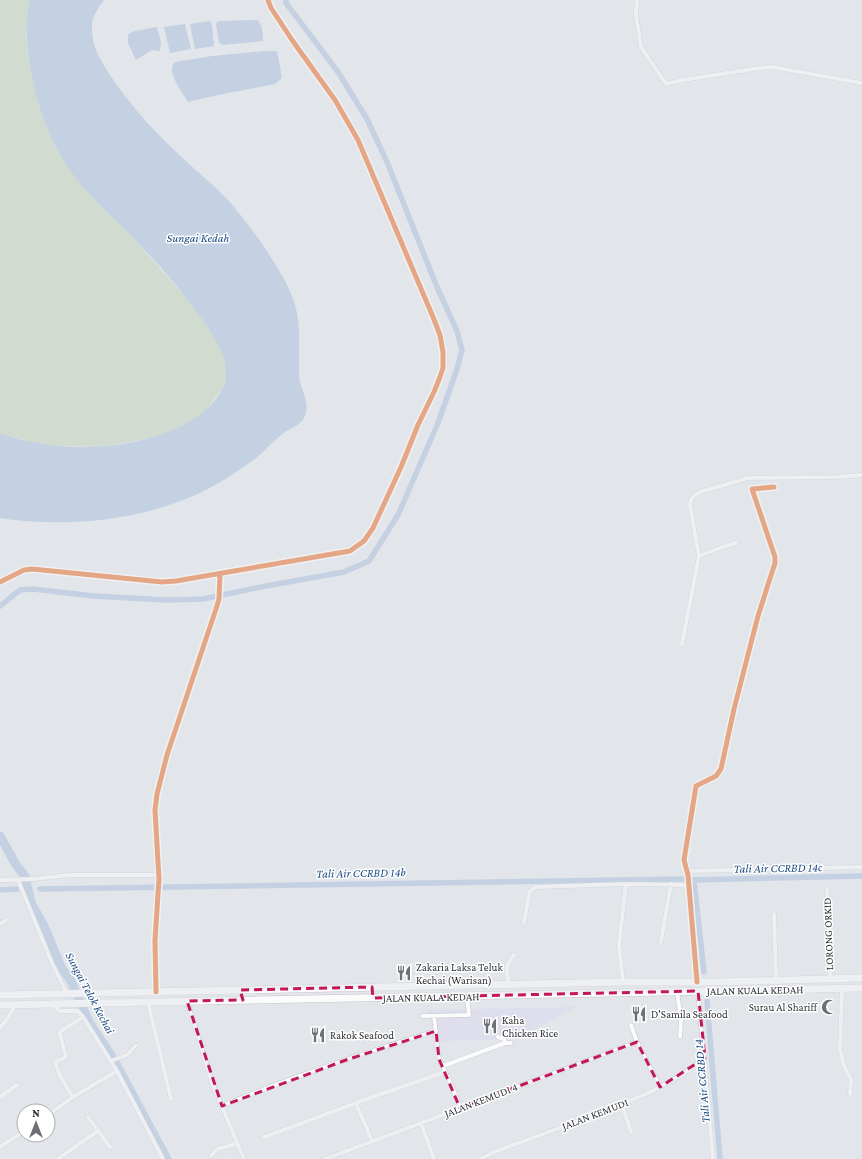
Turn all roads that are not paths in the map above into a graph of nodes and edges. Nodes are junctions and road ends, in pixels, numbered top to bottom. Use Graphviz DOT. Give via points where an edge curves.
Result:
graph roads {
  1 [pos="268,0"];
  2 [pos="637,0"];
  3 [pos="862,84"];
  4 [pos="862,476"];
  5 [pos="774,487"];
  6 [pos="736,544"];
  7 [pos="699,556"];
  8 [pos="220,574"];
  9 [pos="0,582"];
  10 [pos="682,644"];
  11 [pos="862,868"];
  12 [pos="688,873"];
  13 [pos="159,877"];
  14 [pos="0,880"];
  15 [pos="18,880"];
  16 [pos="626,884"];
  17 [pos="670,884"];
  18 [pos="689,884"];
  19 [pos="827,890"];
  20 [pos="774,914"];
  21 [pos="7,920"];
  22 [pos="524,922"];
  23 [pos="0,924"];
  24 [pos="661,942"];
  25 [pos="514,955"];
  26 [pos="830,978"];
  27 [pos="862,978"];
  28 [pos="776,980"];
  29 [pos="623,982"];
  30 [pos="699,982"];
  31 [pos="509,985"];
  32 [pos="372,987"];
  33 [pos="842,988"];
  34 [pos="862,988"];
  35 [pos="240,990"];
  36 [pos="678,991"];
  37 [pos="700,991"];
  38 [pos="156,992"];
  39 [pos="68,994"];
  40 [pos="0,995"];
  41 [pos="467,997"];
  42 [pos="373,998"];
  43 [pos="244,1000"];
  44 [pos="187,1001"];
  45 [pos="148,1002"];
  46 [pos="53,1004"];
  47 [pos="0,1005"];
  48 [pos="15,1005"];
  49 [pos="422,1016"];
  50 [pos="434,1016"];
  51 [pos="83,1017"];
  52 [pos="631,1025"];
  53 [pos="0,1028"];
  54 [pos="436,1032"];
  55 [pos="498,1037"];
  56 [pos="680,1037"];
  57 [pos="637,1042"];
  58 [pos="511,1043"];
  59 [pos="505,1044"];
  60 [pos="136,1045"];
  61 [pos="705,1058"];
  62 [pos="114,1060"];
  63 [pos="443,1066"];
  64 [pos="118,1071"];
  65 [pos="442,1073"];
  66 [pos="17,1085"];
  67 [pos="660,1087"];
  68 [pos="850,1094"];
  69 [pos="0,1097"];
  70 [pos="73,1097"];
  71 [pos="171,1099"];
  72 [pos="356,1103"];
  73 [pos="622,1104"];
  74 [pos="222,1106"];
  75 [pos="460,1108"];
  76 [pos="56,1109"];
  77 [pos="88,1117"];
  78 [pos="421,1123"];
  79 [pos="98,1131"];
  80 [pos="631,1132"];
  81 [pos="16,1136"];
  82 [pos="264,1137"];
  83 [pos="372,1141"];
  84 [pos="237,1144"];
  85 [pos="0,1147"];
  86 [pos="110,1147"];
  87 [pos="211,1156"];
  88 [pos="58,1159"];
  89 [pos="163,1159"];
  90 [pos="244,1159"];
  91 [pos="325,1159"];
  92 [pos="434,1159"];
  93 [pos="480,1159"];
  94 [pos="713,1159"];
  1 -- 8 [label="street" via="292,40 338,103 358,140 434,317 442,346 443,361 440,377 401,467 373,528 360,545 350,551 334,555"];
  2 -- 3 [label="street" via="636,14 642,46 666,84 772,67"];
  4 -- 7 [label="street" via="748,478 696,494 690,502"];
  5 -- 12 [label="street" via="752,489 776,563 758,616 721,769 716,776 696,786 684,860"];
  6 -- 7 [label="street" via="723,546"];
  7 -- 10 [label="street"];
  8 -- 9 [label="street" via="169,582 32,569 24,570"];
  8 -- 13 [label="street" via="219,599 167,755 157,794 155,810"];
  11 -- 12 [label="street"];
  12 -- 18 [label="street"];
  13 -- 15 [label="street" via="69,875"];
  13 -- 38 [label="street" via="155,940"];
  14 -- 15 [label="street"];
  15 -- 39 [label="street" via="49,956"];
  16 -- 17 [label="street"];
  16 -- 22 [label="street" via="534,888 530,894"];
  16 -- 29 [label="street" via="619,945"];
  17 -- 18 [label="street"];
  17 -- 24 [label="street"];
  18 -- 30 [label="street"];
  19 -- 26 [label="street, LORONG ORKID"];
  20 -- 28 [label="street"];
  21 -- 23 [label="street"];
  25 -- 31 [label="street" via="506,969"];
  26 -- 27 [label="main road, JALAN KUALA KEDAH"];
  26 -- 28 [label="main road, JALAN KUALA KEDAH"];
  28 -- 30 [label="main road, JALAN KUALA KEDAH"];
  29 -- 30 [label="main road, JALAN KUALA KEDAH"];
  29 -- 31 [label="main road, JALAN KUALA KEDAH"];
  31 -- 32 [label="main road, JALAN KUALA KEDAH"];
  32 -- 35 [label="main road, JALAN KUALA KEDAH"];
  32 -- 42 [label="main road"];
  33 -- 34 [label="main road, JALAN KUALA KEDAH"];
  33 -- 37 [label="main road, JALAN KUALA KEDAH"];
  33 -- 68 [label="street" via="840,1049 850,1079"];
  35 -- 38 [label="main road, JALAN KUALA KEDAH"];
  35 -- 43 [label="main road"];
  36 -- 37 [label="main road, JALAN KUALA KEDAH"];
  36 -- 41 [label="main road, JALAN KUALA KEDAH"];
  36 -- 56 [label="street"];
  37 -- 61 [label="street"];
  38 -- 39 [label="main road, JALAN KUALA KEDAH"];
  39 -- 40 [label="main road, JALAN KUALA KEDAH"];
  41 -- 42 [label="main road, JALAN KUALA KEDAH"];
  41 -- 50 [label="street" via="469,1015"];
  42 -- 43 [label="main road, JALAN KUALA KEDAH"];
  43 -- 44 [label="main road, JALAN KUALA KEDAH"];
  44 -- 45 [label="main road, JALAN KUALA KEDAH"];
  44 -- 74 [label="street"];
  45 -- 46 [label="main road, JALAN KUALA KEDAH"];
  45 -- 71 [label="street"];
  46 -- 48 [label="main road, JALAN KUALA KEDAH"];
  46 -- 51 [label="street" via="58,1011 78,1011"];
  47 -- 48 [label="main road, JALAN KUALA KEDAH"];
  48 -- 53 [label="street"];
  49 -- 50 [label="street"];
  50 -- 54 [label="street"];
  51 -- 62 [label="street"];
  51 -- 70 [label="street" via="61,1031 66,1057 54,1062"];
  52 -- 57 [label="street"];
  54 -- 63 [label="street" via="438,1056"];
  54 -- 74 [label="street" via="346,1060"];
  55 -- 59 [label="street" via="504,1038"];
  57 -- 67 [label="street"];
  57 -- 75 [label="street, JALAN KEMUDI 4"];
  58 -- 59 [label="street"];
  59 -- 63 [label="street"];
  60 -- 62 [label="street" via="127,1055"];
  61 -- 67 [label="street, JALAN KEMUDI"];
  61 -- 94 [label="street"];
  62 -- 64 [label="street"];
  63 -- 75 [label="street"];
  64 -- 70 [label="street"];
  64 -- 89 [label="street"];
  65 -- 72 [label="street"];
  66 -- 69 [label="street"];
  67 -- 73 [label="street, JALAN KEMUDI"];
  70 -- 76 [label="street"];
  72 -- 82 [label="street"];
  72 -- 83 [label="street"];
  73 -- 80 [label="street"];
  73 -- 93 [label="street, JALAN KEMUDI"];
  74 -- 84 [label="street"];
  75 -- 78 [label="street, JALAN KEMUDI 4"];
  77 -- 79 [label="street"];
  78 -- 83 [label="street, JALAN KEMUDI 4"];
  78 -- 92 [label="street"];
  79 -- 86 [label="street"];
  79 -- 88 [label="street"];
  81 -- 85 [label="street"];
  83 -- 91 [label="street, JALAN KEMUDI 4"];
  84 -- 87 [label="street" via="217,1149"];
  84 -- 90 [label="street"];
}
